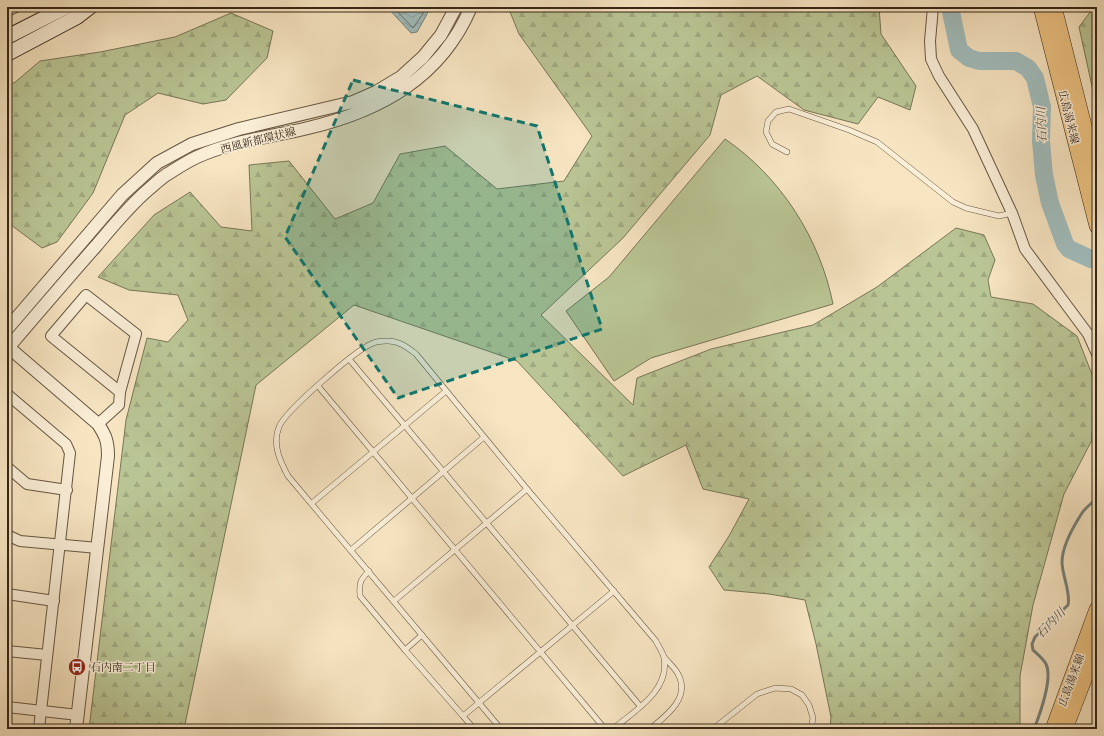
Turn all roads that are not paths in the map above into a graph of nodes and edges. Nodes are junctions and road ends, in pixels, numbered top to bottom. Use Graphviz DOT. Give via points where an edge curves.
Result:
graph roads {
  1 [pos="16,7"];
  2 [pos="66,7"];
  3 [pos="90,7"];
  4 [pos="456,7"];
  5 [pos="471,7"];
  6 [pos="933,7"];
  7 [pos="1042,7"];
  8 [pos="1054,7"];
  9 [pos="7,11"];
  10 [pos="7,37"];
  11 [pos="7,54"];
  12 [pos="787,152"];
  13 [pos="1097,177"];
  14 [pos="1012,213"];
  15 [pos="1097,226"];
  16 [pos="7,329"];
  17 [pos="8,348"];
  18 [pos="1097,354"];
  19 [pos="349,359"];
  20 [pos="318,386"];
  21 [pos="446,391"];
  22 [pos="120,392"];
  23 [pos="7,394"];
  24 [pos="98,424"];
  25 [pos="405,426"];
  26 [pos="484,437"];
  27 [pos="373,452"];
  28 [pos="7,467"];
  29 [pos="444,472"];
  30 [pos="527,489"];
  31 [pos="67,490"];
  32 [pos="412,499"];
  33 [pos="312,503"];
  34 [pos="486,523"];
  35 [pos="7,536"];
  36 [pos="61,545"];
  37 [pos="98,548"];
  38 [pos="351,550"];
  39 [pos="454,550"];
  40 [pos="369,571"];
  41 [pos="614,592"];
  42 [pos="7,594"];
  43 [pos="54,601"];
  44 [pos="394,601"];
  45 [pos="1097,609"];
  46 [pos="572,626"];
  47 [pos="422,635"];
  48 [pos="1097,646"];
  49 [pos="405,650"];
  50 [pos="7,651"];
  51 [pos="541,652"];
  52 [pos="47,655"];
  53 [pos="664,657"];
  54 [pos="480,704"];
  55 [pos="640,706"];
  56 [pos="7,707"];
  57 [pos="42,711"];
  58 [pos="78,715"];
  59 [pos="463,716"];
  60 [pos="40,729"];
  61 [pos="76,729"];
  62 [pos="474,729"];
  63 [pos="501,729"];
  64 [pos="605,729"];
  65 [pos="613,729"];
  66 [pos="650,729"];
  67 [pos="713,729"];
  68 [pos="811,729"];
  69 [pos="1052,729"];
  70 [pos="1065,729"];
  1 -- 9 [label="street"];
  2 -- 10 [label="main road"];
  3 -- 11 [label="main road" via="77,17"];
  4 -- 16 [label="street, 西風新都環状線" via="441,34 423,57 401,77 376,92 353,102 239,129 192,144 157,163 122,195"];
  5 -- 17 [label="street, 西風新都環状線" via="452,42 426,71 405,89 381,103 356,115 219,149 197,157 164,176 133,203"];
  6 -- 14 [label="street" via="931,59 973,129"];
  7 -- 15 [label="main road, 広島湯来線"];
  8 -- 13 [label="main road, 広島湯来線"];
  12 -- 14 [label="lane" via="772,144 766,132 768,121 776,112 789,109 877,142 953,202 999,216"];
  14 -- 18 [label="street" via="1025,249 1088,334"];
  17 -- 24 [label="street"];
  19 -- 20 [label="lane"];
  19 -- 21 [label="lane" via="372,344 387,341 402,344 416,354"];
  19 -- 25 [label="lane"];
  20 -- 27 [label="lane"];
  20 -- 33 [label="lane" via="288,413 279,427 276,443 280,460 288,476"];
  21 -- 25 [label="lane"];
  21 -- 26 [label="lane"];
  22 -- 22 [label="street" via="136,334 86,295 51,336"];
  22 -- 24 [label="street" via="119,405"];
  23 -- 31 [label="street" via="66,444 70,453"];
  24 -- 37 [label="street" via="105,435 108,456"];
  25 -- 27 [label="lane"];
  25 -- 29 [label="lane"];
  26 -- 29 [label="lane"];
  26 -- 30 [label="lane"];
  27 -- 32 [label="lane"];
  27 -- 33 [label="lane"];
  28 -- 31 [label="street" via="27,484"];
  29 -- 32 [label="lane"];
  29 -- 34 [label="lane"];
  30 -- 34 [label="lane"];
  30 -- 41 [label="lane"];
  31 -- 36 [label="street"];
  32 -- 38 [label="lane"];
  32 -- 39 [label="lane"];
  33 -- 38 [label="lane"];
  34 -- 39 [label="lane"];
  34 -- 46 [label="lane"];
  35 -- 36 [label="street" via="20,541"];
  36 -- 37 [label="street"];
  36 -- 43 [label="street"];
  37 -- 58 [label="street"];
  38 -- 40 [label="lane"];
  39 -- 44 [label="lane"];
  39 -- 51 [label="lane"];
  40 -- 44 [label="lane"];
  40 -- 49 [label="lane" via="362,578 360,596"];
  41 -- 46 [label="lane"];
  41 -- 53 [label="lane" via="656,641"];
  42 -- 43 [label="street"];
  43 -- 52 [label="street"];
  44 -- 47 [label="lane"];
  45 -- 69 [label="main road, 広島湯来線"];
  46 -- 51 [label="lane"];
  46 -- 55 [label="lane"];
  47 -- 49 [label="lane"];
  47 -- 54 [label="lane"];
  48 -- 70 [label="main road, 広島湯来線"];
  49 -- 59 [label="lane"];
  50 -- 52 [label="street"];
  51 -- 54 [label="lane"];
  51 -- 64 [label="lane"];
  52 -- 57 [label="street"];
  53 -- 55 [label="lane" via="664,672 660,685"];
  53 -- 66 [label="lane" via="678,674 681,696 668,714"];
  54 -- 59 [label="lane"];
  54 -- 63 [label="lane"];
  55 -- 65 [label="lane"];
  56 -- 57 [label="street"];
  57 -- 58 [label="street"];
  57 -- 60 [label="street"];
  58 -- 61 [label="street"];
  59 -- 62 [label="lane"];
  67 -- 68 [label="lane" via="757,694 775,688 791,689 802,695 809,705 813,718"];
}
